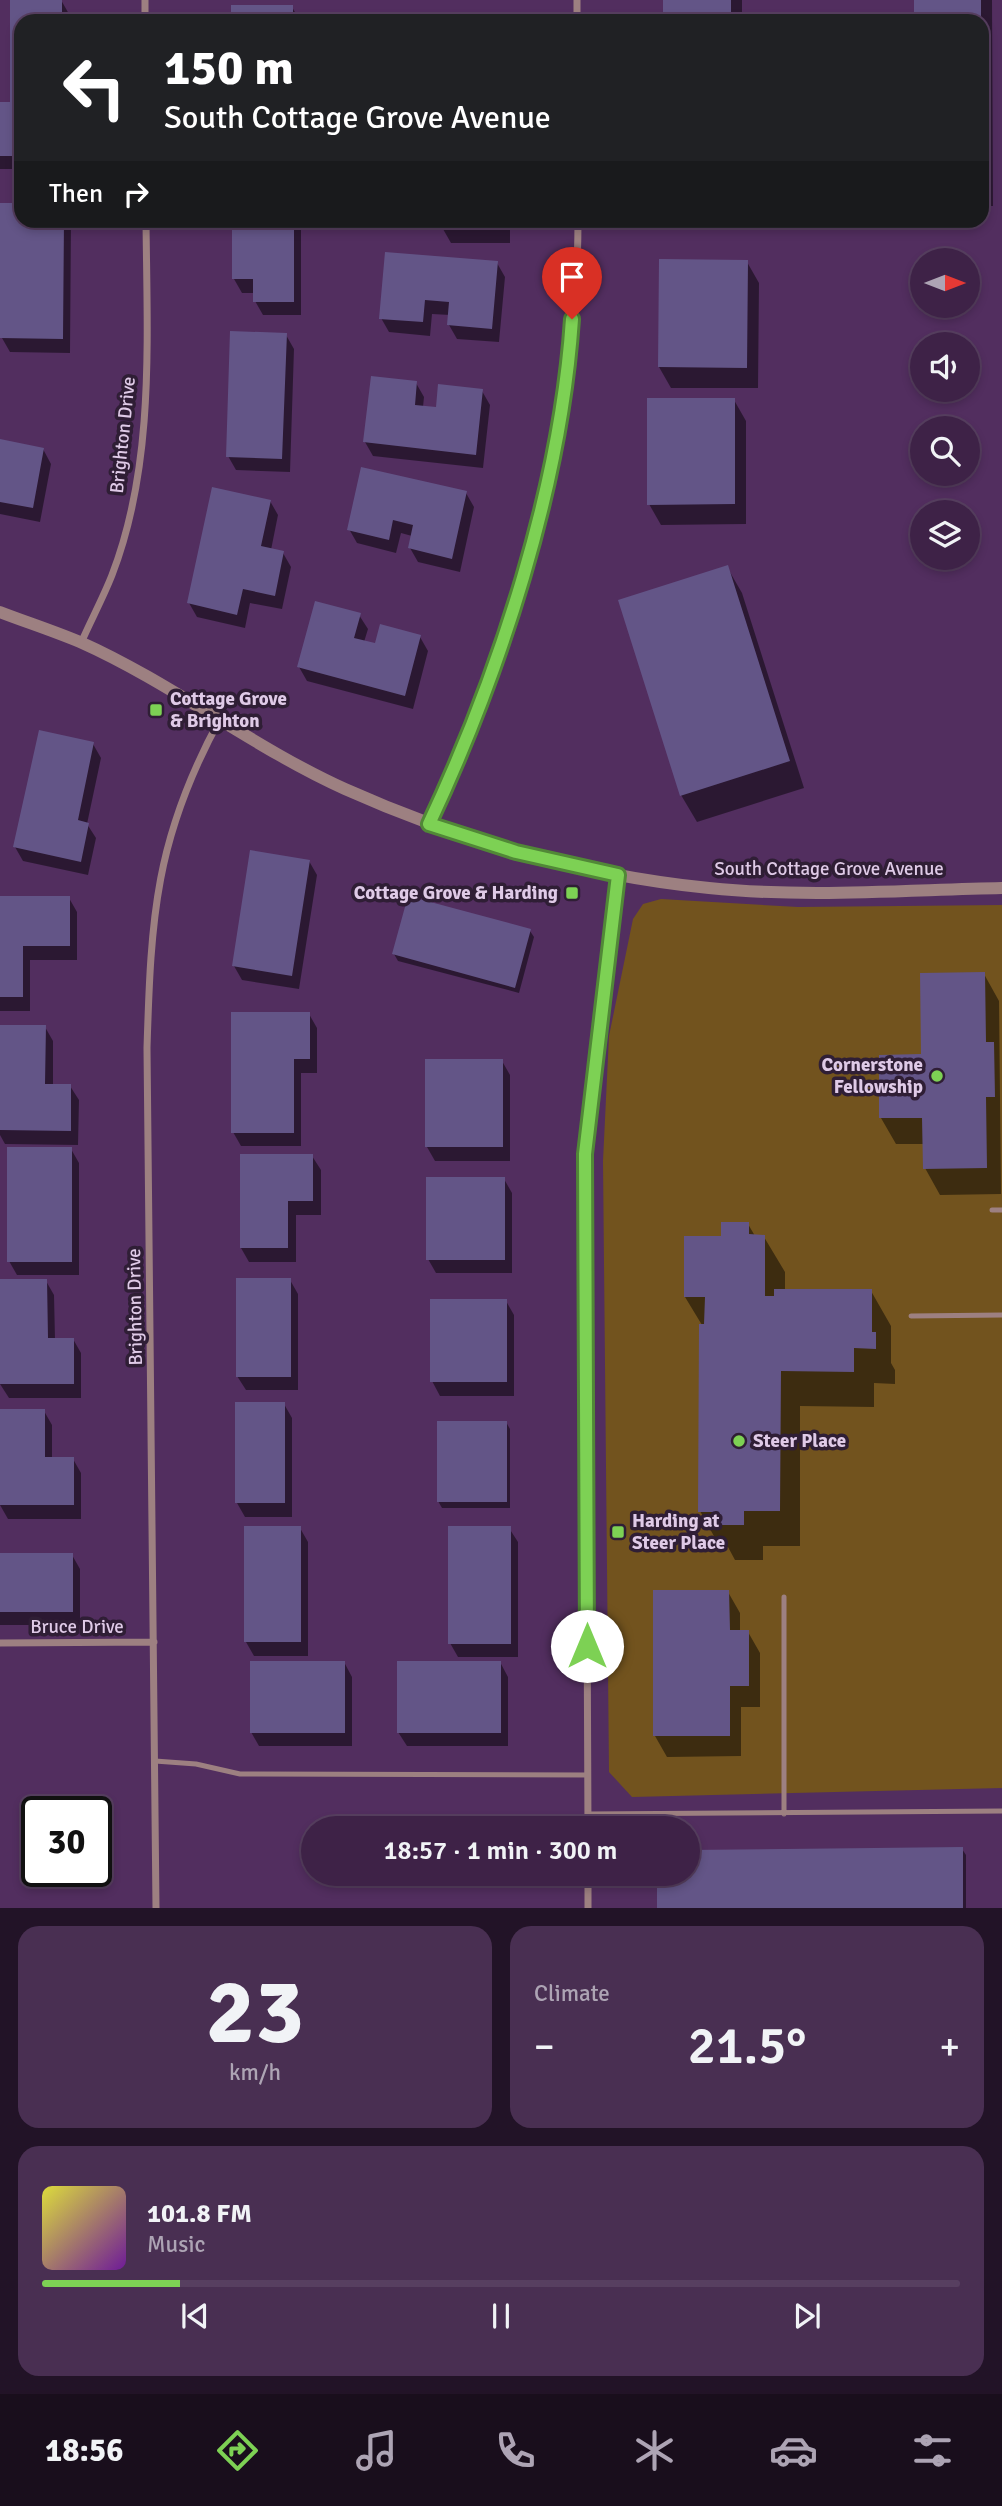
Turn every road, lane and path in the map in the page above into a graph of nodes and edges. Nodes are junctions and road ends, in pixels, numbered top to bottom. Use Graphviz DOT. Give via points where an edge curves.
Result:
graph roads {
  1 [pos="146,228"];
  2 [pos="577,228"];
  3 [pos="0,612"];
  4 [pos="81,643"];
  5 [pos="220,719"];
  6 [pos="429,824"];
  7 [pos="618,875"];
  8 [pos="1002,888"];
  9 [pos="992,1210"];
  10 [pos="1002,1210"];
  11 [pos="1002,1315"];
  12 [pos="911,1316"];
  13 [pos="784,1597"];
  14 [pos="154,1642"];
  15 [pos="0,1643"];
  16 [pos="155,1761"];
  17 [pos="588,1775"];
  18 [pos="1002,1811"];
  19 [pos="588,1814"];
  20 [pos="784,1814"];
  21 [pos="588,1886"];
  22 [pos="156,1908"];
  23 [pos="589,1908"];
  1 -- 4 [label="street, Brighton Drive" via="147,346 135,487 112,575"];
  2 -- 6 [label="street" via="570,344 534,542 455,768"];
  3 -- 4 [label="street, South Cottage Grove Avenue"];
  4 -- 5 [label="street, South Cottage Grove Avenue"];
  5 -- 6 [label="street, South Cottage Grove Avenue" via="344,789"];
  5 -- 14 [label="street, Brighton Drive" via="194,765 174,819 150,938"];
  6 -- 7 [label="street, South Cottage Grove Avenue" via="516,852"];
  7 -- 8 [label="street, South Cottage Grove Avenue" via="710,888 824,892"];
  7 -- 17 [label="street" via="585,1154"];
  9 -- 10 [label="lane"];
  11 -- 12 [label="lane"];
  13 -- 20 [label="lane"];
  14 -- 15 [label="street, Bruce Drive"];
  14 -- 16 [label="street, Brighton Drive"];
  16 -- 17 [label="lane" via="240,1774"];
  16 -- 22 [label="street, Brighton Drive"];
  17 -- 19 [label="street"];
  18 -- 20 [label="lane"];
  19 -- 20 [label="lane"];
  21 -- 23 [label="street"];
}
